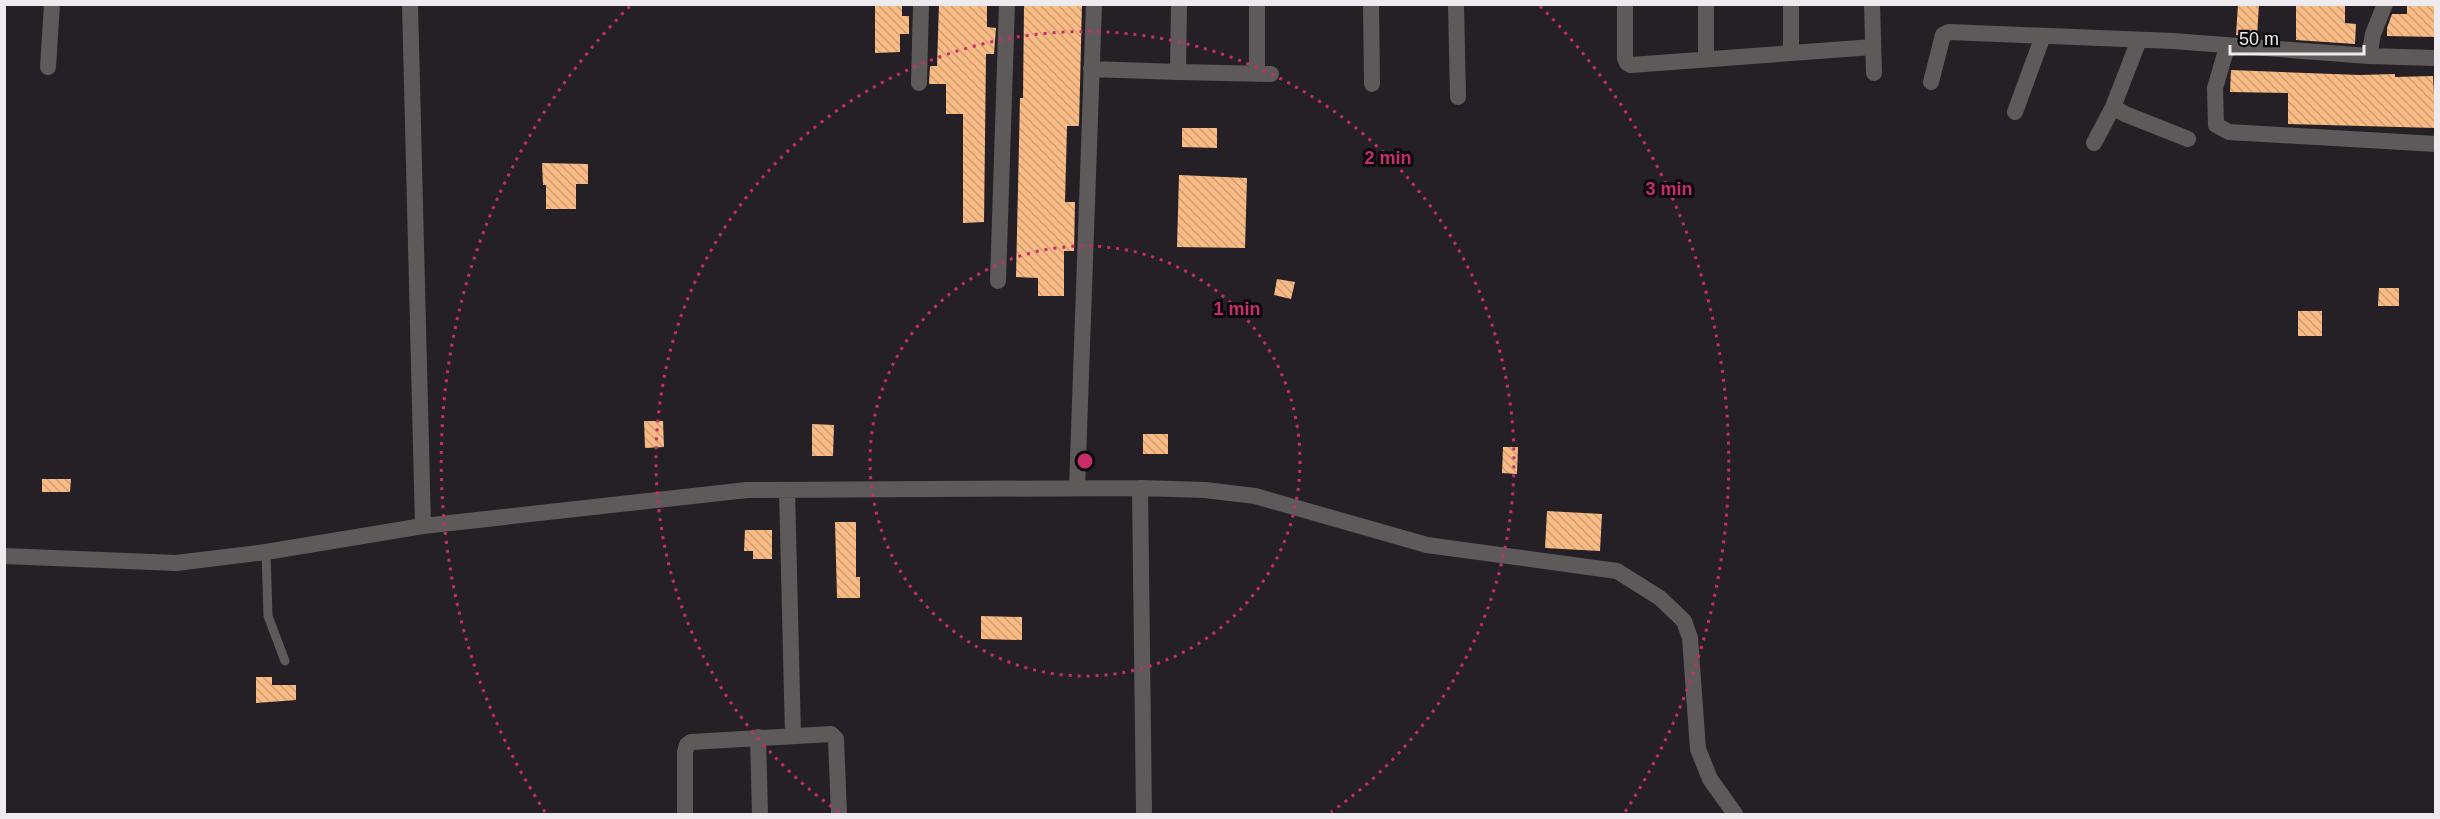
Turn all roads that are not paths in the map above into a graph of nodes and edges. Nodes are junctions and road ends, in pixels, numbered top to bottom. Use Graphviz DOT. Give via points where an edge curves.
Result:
graph roads {
  1 [pos="52,4"];
  2 [pos="410,4"];
  3 [pos="921,4"];
  4 [pos="1007,4"];
  5 [pos="1094,4"];
  6 [pos="1179,4"];
  7 [pos="1257,4"];
  8 [pos="1371,4"];
  9 [pos="1456,4"];
  10 [pos="1625,4"];
  11 [pos="1706,4"];
  12 [pos="1791,4"];
  13 [pos="1872,4"];
  14 [pos="2385,4"];
  15 [pos="2043,36"];
  16 [pos="2139,40"];
  17 [pos="1873,47"];
  18 [pos="2227,47"];
  19 [pos="1791,53"];
  20 [pos="2369,56"];
  21 [pos="2436,58"];
  22 [pos="1706,59"];
  23 [pos="48,67"];
  24 [pos="1091,69"];
  25 [pos="1178,72"];
  26 [pos="1874,73"];
  27 [pos="1931,82"];
  28 [pos="919,83"];
  29 [pos="1372,84"];
  30 [pos="1458,97"];
  31 [pos="2113,107"];
  32 [pos="2015,112"];
  33 [pos="2188,139"];
  34 [pos="2094,143"];
  35 [pos="2436,144"];
  36 [pos="998,281"];
  37 [pos="1077,488"];
  38 [pos="1140,488"];
  39 [pos="787,490"];
  40 [pos="423,526"];
  41 [pos="266,552"];
  42 [pos="4,556"];
  43 [pos="285,661"];
  44 [pos="793,735"];
  45 [pos="758,737"];
  46 [pos="685,814"];
  47 [pos="760,814"];
  48 [pos="839,814"];
  49 [pos="1144,814"];
  50 [pos="1735,814"];
  1 -- 23 [label="street"];
  2 -- 40 [label="street"];
  3 -- 28 [label="street"];
  4 -- 36 [label="street"];
  5 -- 24 [label="street"];
  6 -- 25 [label="street"];
  7 -- 25 [label="street" via="1264,74"];
  8 -- 29 [label="street"];
  9 -- 30 [label="street"];
  10 -- 22 [label="street" via="1627,63"];
  11 -- 22 [label="street"];
  12 -- 19 [label="street"];
  13 -- 17 [label="street"];
  14 -- 20 [label="street"];
  15 -- 16 [label="street"];
  15 -- 27 [label="street" via="1949,32 1943,35"];
  15 -- 32 [label="street"];
  16 -- 18 [label="street"];
  16 -- 31 [label="street"];
  17 -- 19 [label="street"];
  17 -- 26 [label="street"];
  18 -- 20 [label="street"];
  18 -- 35 [label="street" via="2215,87 2216,125 2229,132"];
  19 -- 22 [label="street"];
  20 -- 21 [label="street"];
  24 -- 25 [label="street"];
  24 -- 37 [label="street"];
  31 -- 33 [label="street"];
  31 -- 34 [label="street"];
  37 -- 38 [label="street"];
  37 -- 39 [label="street"];
  38 -- 49 [label="street"];
  38 -- 50 [label="street" via="1256,496 1427,544 1617,571 1660,598 1684,621 1690,638 1698,749 1710,779"];
  39 -- 40 [label="street" via="747,490"];
  39 -- 44 [label="street"];
  40 -- 41 [label="street"];
  41 -- 42 [label="street" via="176,563"];
  41 -- 43 [label="lane" via="268,615"];
  44 -- 45 [label="street"];
  44 -- 48 [label="street" via="834,735"];
  45 -- 46 [label="street" via="687,745"];
  45 -- 47 [label="street"];
}
